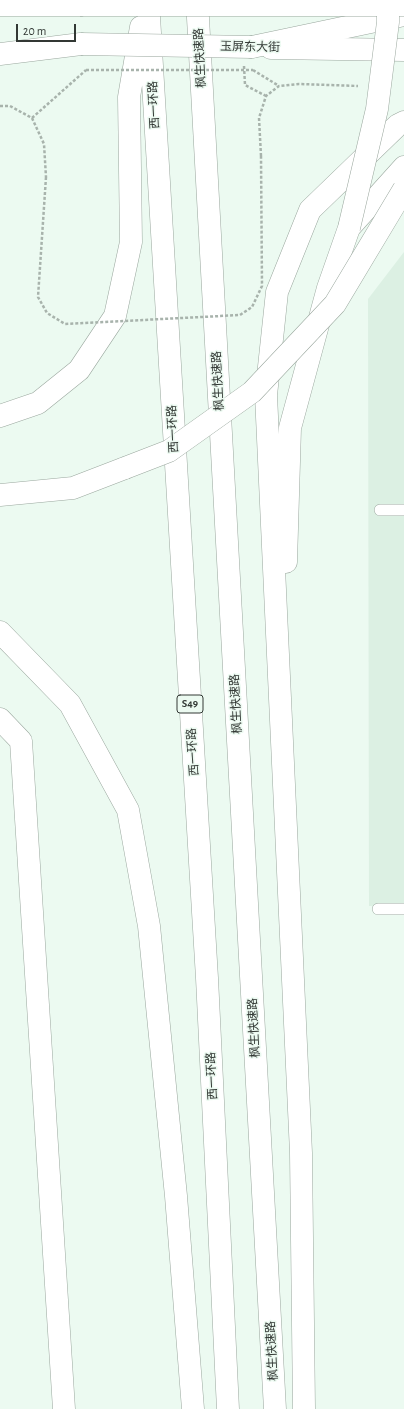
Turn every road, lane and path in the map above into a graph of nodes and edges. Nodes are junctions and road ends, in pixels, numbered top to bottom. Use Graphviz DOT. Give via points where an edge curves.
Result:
graph roads {
  1 [pos="147,0"];
  2 [pos="196,0"];
  3 [pos="388,0"];
  4 [pos="0,5"];
  5 [pos="404,5"];
  6 [pos="404,15"];
  7 [pos="0,44"];
  8 [pos="81,44"];
  9 [pos="252,47"];
  10 [pos="404,50"];
  11 [pos="0,54"];
  12 [pos="245,85"];
  13 [pos="279,86"];
  14 [pos="359,86"];
  15 [pos="266,96"];
  16 [pos="0,106"];
  17 [pos="32,118"];
  18 [pos="404,122"];
  19 [pos="404,167"];
  20 [pos="404,189"];
  21 [pos="349,228"];
  22 [pos="0,416"];
  23 [pos="0,495"];
  24 [pos="380,510"];
  25 [pos="404,510"];
  26 [pos="0,632"];
  27 [pos="0,719"];
  28 [pos="281,751"];
  29 [pos="378,909"];
  30 [pos="404,909"];
  31 [pos="64,1409"];
  32 [pos="193,1409"];
  33 [pos="228,1409"];
  34 [pos="275,1409"];
  35 [pos="304,1409"];
  1 -- 22 [label="main road" via="128,97 131,242 115,316 79,370 38,402"];
  1 -- 33 [label="main road, 西一环路 / S49" via="207,978"];
  2 -- 34 [label="main road, 枫生快速路"];
  3 -- 21 [label="main road, bridge" via="388,22 377,109"];
  4 -- 5 [label="main road, bridge"];
  6 -- 9 [label="main road"];
  7 -- 8 [label="main road, 玉屏东大街"];
  8 -- 9 [label="main road, 玉屏东大街, bridge"];
  8 -- 11 [label="main road"];
  9 -- 10 [label="main road, 玉屏东大街"];
  12 -- 15 [label="path"];
  13 -- 14 [label="path"];
  13 -- 15 [label="path"];
  13 -- 17 [label="path, bridge" via="253,70 86,70"];
  15 -- 17 [label="path, bridge" via="259,118 262,286 252,307 240,315 65,324 47,313 38,297 46,177 44,144"];
  16 -- 17 [label="path" via="10,106"];
  18 -- 28 [label="main road" via="310,210 277,292 266,395"];
  19 -- 21 [label="main road"];
  20 -- 23 [label="main road, bridge" via="335,304 252,392 169,451 73,488"];
  21 -- 28 [label="main road, bridge" via="328,288 290,428"];
  24 -- 25 [label="lane"];
  26 -- 32 [label="main road" via="70,704 128,810 149,926 176,1196"];
  27 -- 31 [label="main road" via="21,741"];
  28 -- 35 [label="main road" via="301,1153"];
  29 -- 30 [label="lane"];
}
